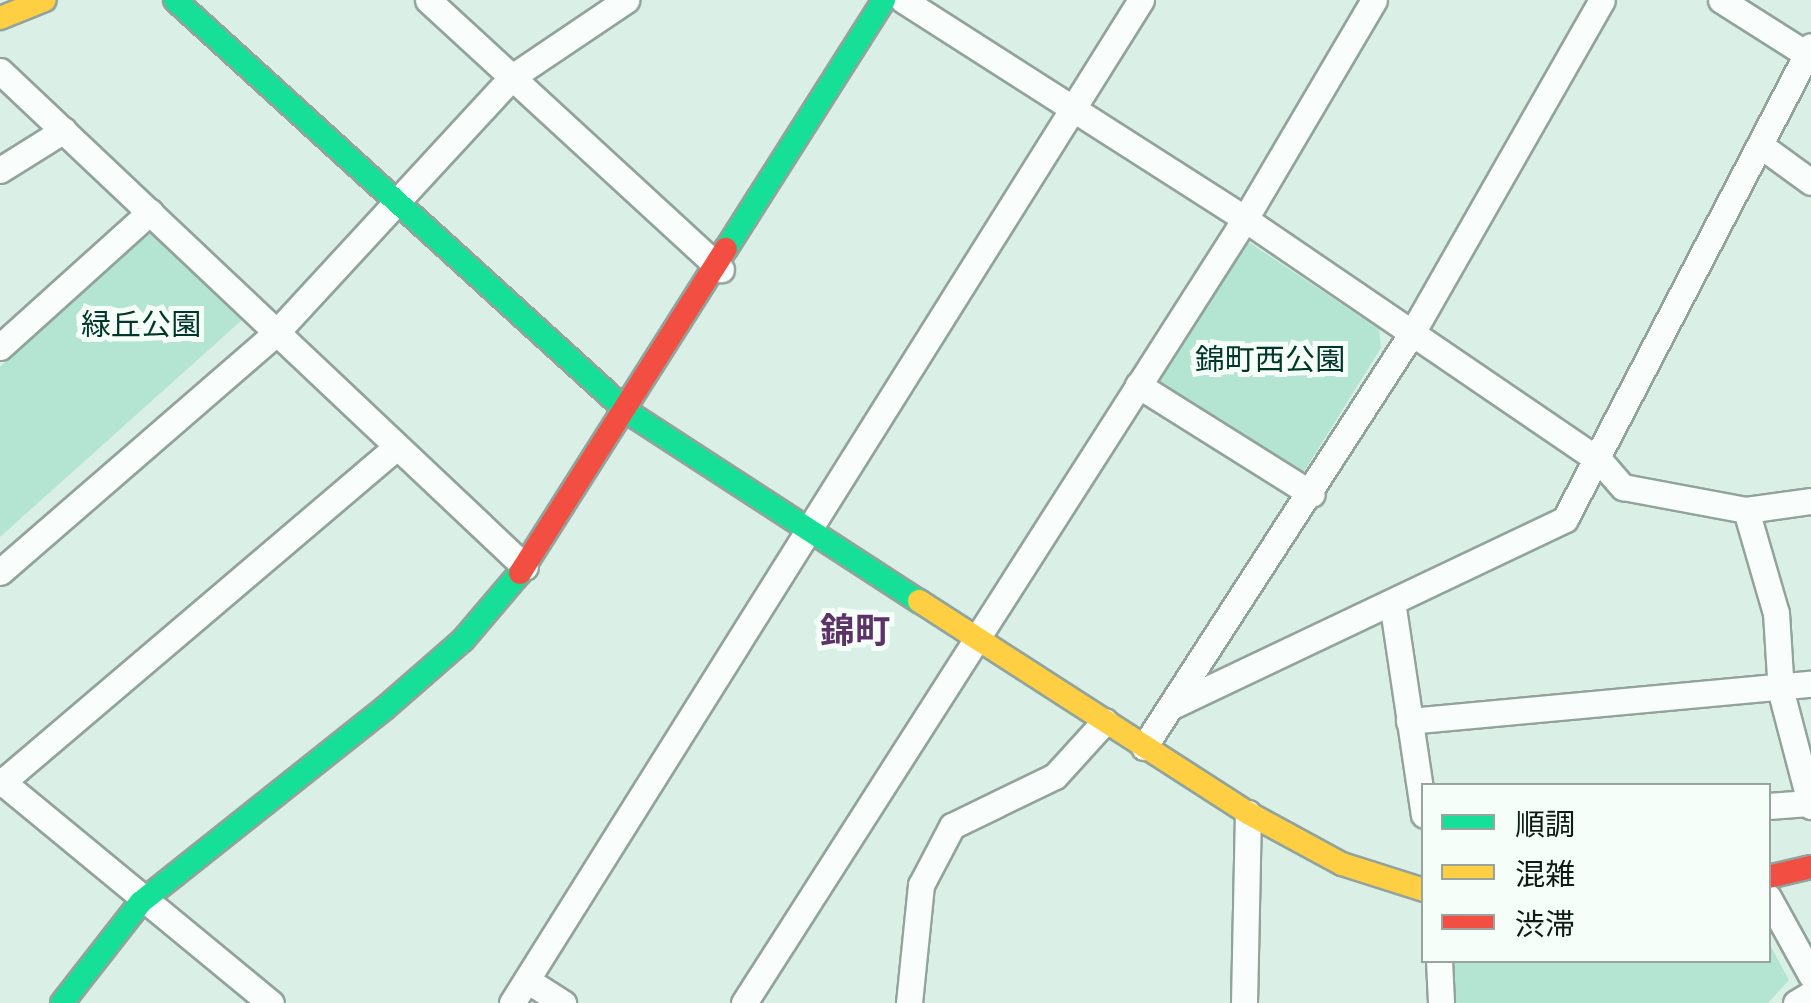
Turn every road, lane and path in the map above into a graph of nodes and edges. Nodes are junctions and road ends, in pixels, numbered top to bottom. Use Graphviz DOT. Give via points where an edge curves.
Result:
graph roads {
  1 [pos="45,0"];
  2 [pos="176,0"];
  3 [pos="428,0"];
  4 [pos="626,0"];
  5 [pos="884,0"];
  6 [pos="904,0"];
  7 [pos="1141,0"];
  8 [pos="1374,0"];
  9 [pos="1602,0"];
  10 [pos="1720,0"];
  11 [pos="0,18"];
  12 [pos="1808,50"];
  13 [pos="0,71"];
  14 [pos="512,77"];
  15 [pos="1077,111"];
  16 [pos="64,130"];
  17 [pos="1760,145"];
  18 [pos="0,170"];
  19 [pos="1811,182"];
  20 [pos="398,204"];
  21 [pos="150,212"];
  22 [pos="1245,219"];
  23 [pos="721,269"];
  24 [pos="1412,333"];
  25 [pos="274,335"];
  26 [pos="0,347"];
  27 [pos="1138,385"];
  28 [pos="630,413"];
  29 [pos="394,449"];
  30 [pos="1600,461"];
  31 [pos="1312,494"];
  32 [pos="1811,501"];
  33 [pos="1746,510"];
  34 [pos="809,534"];
  35 [pos="525,566"];
  36 [pos="0,572"];
  37 [pos="1393,608"];
  38 [pos="975,640"];
  39 [pos="1811,684"];
  40 [pos="1780,692"];
  41 [pos="1172,706"];
  42 [pos="1105,722"];
  43 [pos="1409,722"];
  44 [pos="1144,746"];
  45 [pos="1,782"];
  46 [pos="1421,796"];
  47 [pos="1810,804"];
  48 [pos="1771,806"];
  49 [pos="1248,813"];
  50 [pos="1811,867"];
  51 [pos="1771,876"];
  52 [pos="1421,889"];
  53 [pos="141,902"];
  54 [pos="1771,902"];
  55 [pos="1439,963"];
  56 [pos="1811,975"];
  57 [pos="527,980"];
  58 [pos="1811,994"];
  59 [pos="62,1003"];
  60 [pos="271,1003"];
  61 [pos="512,1003"];
  62 [pos="563,1003"];
  63 [pos="744,1003"];
  64 [pos="909,1003"];
  65 [pos="1244,1003"];
  66 [pos="1441,1003"];
  67 [pos="1796,1003"];
  1 -- 11 [label="street"];
  2 -- 20 [label="street"];
  3 -- 14 [label="street"];
  4 -- 14 [label="street"];
  5 -- 23 [label="street"];
  6 -- 15 [label="street"];
  7 -- 15 [label="street"];
  8 -- 22 [label="street"];
  9 -- 24 [label="street"];
  10 -- 12 [label="street"];
  12 -- 17 [label="street"];
  13 -- 16 [label="street"];
  14 -- 20 [label="street"];
  14 -- 23 [label="street"];
  15 -- 22 [label="street"];
  15 -- 34 [label="street"];
  16 -- 18 [label="street"];
  16 -- 21 [label="street"];
  17 -- 19 [label="street"];
  17 -- 30 [label="street"];
  20 -- 25 [label="street"];
  20 -- 28 [label="street"];
  21 -- 25 [label="street"];
  21 -- 26 [label="street"];
  22 -- 24 [label="street"];
  22 -- 27 [label="street"];
  23 -- 28 [label="street"];
  24 -- 30 [label="street"];
  24 -- 31 [label="street"];
  25 -- 29 [label="street"];
  25 -- 36 [label="street"];
  27 -- 31 [label="street"];
  27 -- 38 [label="street"];
  28 -- 34 [label="street"];
  28 -- 35 [label="street"];
  29 -- 35 [label="street"];
  29 -- 45 [label="street"];
  30 -- 33 [label="street" via="1623,487 1654,499"];
  30 -- 37 [label="street" via="1566,519"];
  31 -- 41 [label="street"];
  32 -- 33 [label="street"];
  33 -- 40 [label="street" via="1776,612"];
  34 -- 38 [label="street"];
  34 -- 57 [label="street"];
  35 -- 53 [label="street" via="424,674"];
  37 -- 41 [label="street"];
  37 -- 43 [label="street"];
  38 -- 42 [label="street"];
  38 -- 63 [label="street"];
  39 -- 40 [label="street"];
  40 -- 43 [label="street"];
  40 -- 47 [label="street"];
  41 -- 44 [label="street"];
  42 -- 44 [label="street"];
  42 -- 64 [label="street" via="1055,776 952,826 922,885"];
  43 -- 46 [label="street"];
  44 -- 49 [label="street"];
  45 -- 53 [label="street"];
  47 -- 48 [label="street"];
  49 -- 52 [label="street" via="1342,864"];
  49 -- 65 [label="street"];
  50 -- 51 [label="street"];
  53 -- 59 [label="street"];
  53 -- 60 [label="street"];
  54 -- 56 [label="street"];
  55 -- 66 [label="street"];
  57 -- 61 [label="street"];
  57 -- 62 [label="street"];
  58 -- 67 [label="street"];
}
